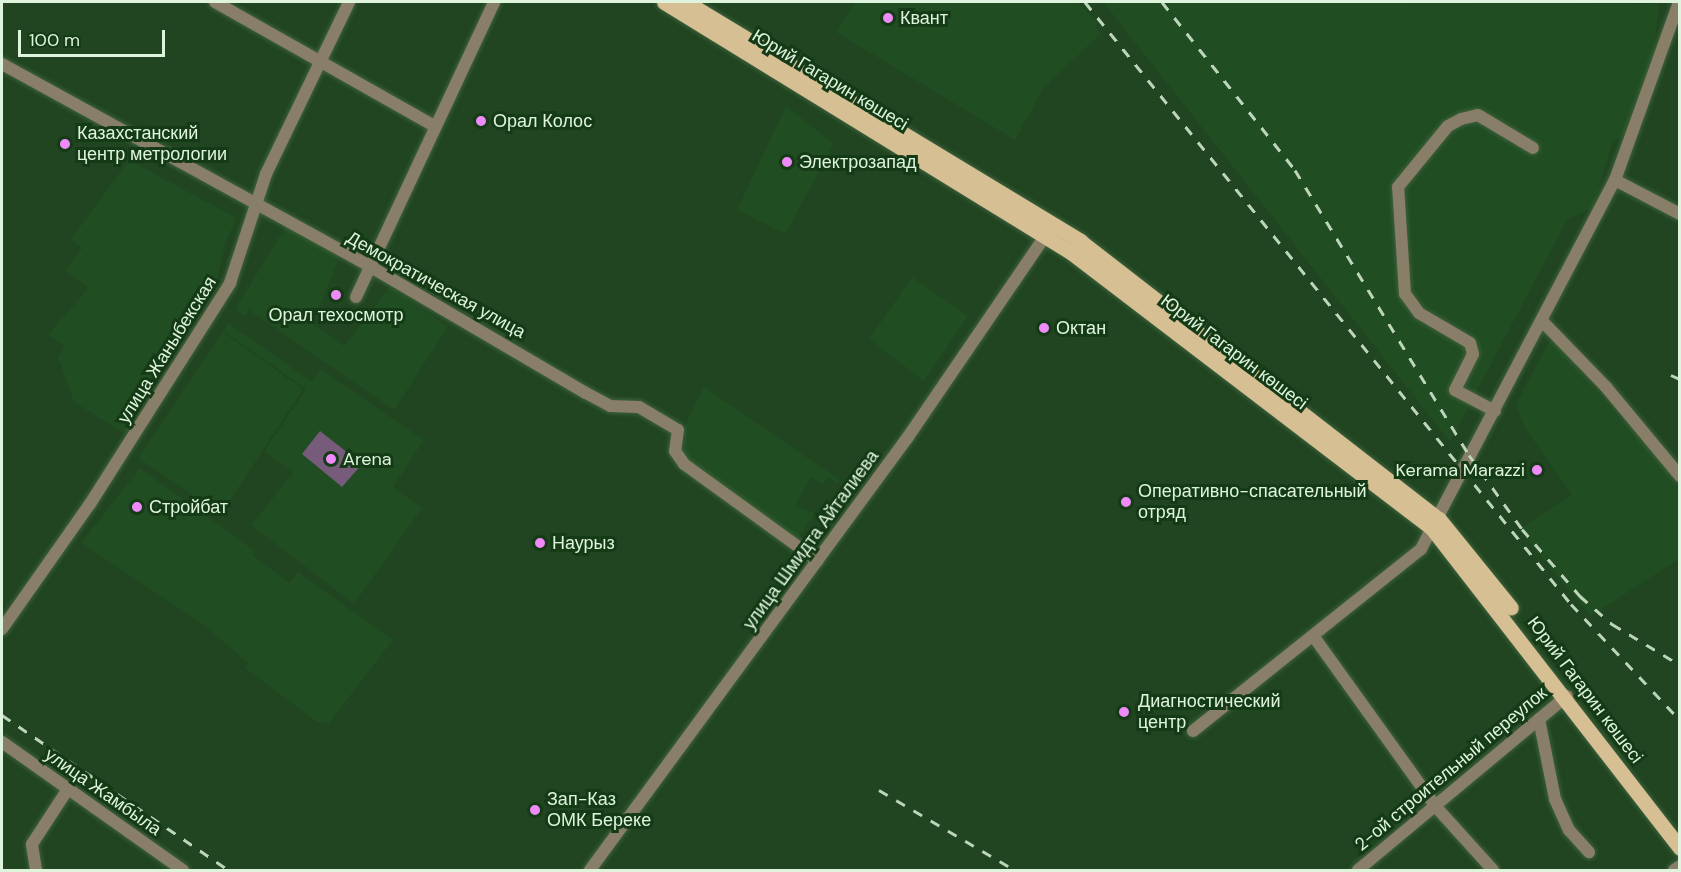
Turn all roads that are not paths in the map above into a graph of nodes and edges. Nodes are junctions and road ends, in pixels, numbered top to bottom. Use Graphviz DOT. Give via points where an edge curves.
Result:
graph roads {
  1 [pos="215,2"];
  2 [pos="349,2"];
  3 [pos="494,2"];
  4 [pos="664,2"];
  5 [pos="686,2"];
  6 [pos="1679,2"];
  7 [pos="322,60"];
  8 [pos="2,64"];
  9 [pos="434,126"];
  10 [pos="1533,148"];
  11 [pos="1615,180"];
  12 [pos="256,209"];
  13 [pos="1680,214"];
  14 [pos="1050,230"];
  15 [pos="371,267"];
  16 [pos="356,297"];
  17 [pos="1544,323"];
  18 [pos="1495,411"];
  19 [pos="1680,476"];
  20 [pos="1435,523"];
  21 [pos="818,561"];
  22 [pos="2,629"];
  23 [pos="1314,637"];
  24 [pos="1567,696"];
  25 [pos="1539,719"];
  26 [pos="1193,731"];
  27 [pos="2,742"];
  28 [pos="68,789"];
  29 [pos="1436,807"];
  30 [pos="1680,830"];
  31 [pos="1680,848"];
  32 [pos="1589,852"];
  33 [pos="1680,866"];
  34 [pos="36,870"];
  35 [pos="183,870"];
  36 [pos="590,870"];
  37 [pos="1358,870"];
  38 [pos="1493,870"];
  39 [pos="1674,870"];
  1 -- 7 [label="street"];
  2 -- 7 [label="street, улица Жаныбекская"];
  3 -- 9 [label="street"];
  4 -- 14 [label="main road, Юрий Гагарин көшесі"];
  5 -- 14 [label="main road, Юрий Гагарин көшесі"];
  6 -- 11 [label="street"];
  7 -- 9 [label="street"];
  7 -- 12 [label="street, улица Жаныбекская" via="266,174"];
  8 -- 12 [label="street, Демократическая улица"];
  9 -- 15 [label="street"];
  10 -- 18 [label="street" via="1478,115 1461,119 1448,126 1398,187 1405,294 1419,313 1470,343 1473,354 1455,390"];
  11 -- 13 [label="street"];
  11 -- 17 [label="street"];
  12 -- 15 [label="street, Демократическая улица"];
  12 -- 22 [label="street, улица Жаныбекская" via="230,283 112,471"];
  14 -- 20 [label="main road, Юрий Гагарин көшесі"];
  14 -- 21 [label="street, улица Шмидта Айталиева"];
  15 -- 16 [label="street"];
  15 -- 21 [label="street, Демократическая улица" via="602,402 639,407 678,430 675,451 684,464"];
  17 -- 18 [label="street"];
  17 -- 19 [label="street" via="1606,387"];
  18 -- 20 [label="street"];
  20 -- 23 [label="street" via="1421,549"];
  20 -- 24 [label="main road, Юрий Гагарин көшесі"];
  20 -- 30 [label="main road, Юрий Гагарин көшесі"];
  21 -- 36 [label="street, улица Шмидта Айталиева"];
  23 -- 26 [label="street"];
  23 -- 29 [label="street"];
  24 -- 25 [label="street, 2-ой строительный переулок"];
  24 -- 31 [label="main road, Юрий Гагарин көшесі"];
  25 -- 29 [label="street, 2-ой строительный переулок"];
  25 -- 32 [label="street" via="1554,799 1569,830"];
  27 -- 28 [label="street, улица Жамбыла"];
  28 -- 34 [label="street" via="32,844"];
  28 -- 35 [label="street, улица Жамбыла"];
  29 -- 37 [label="street, 2-ой строительный переулок"];
  29 -- 38 [label="street"];
  33 -- 39 [label="street"];
}
